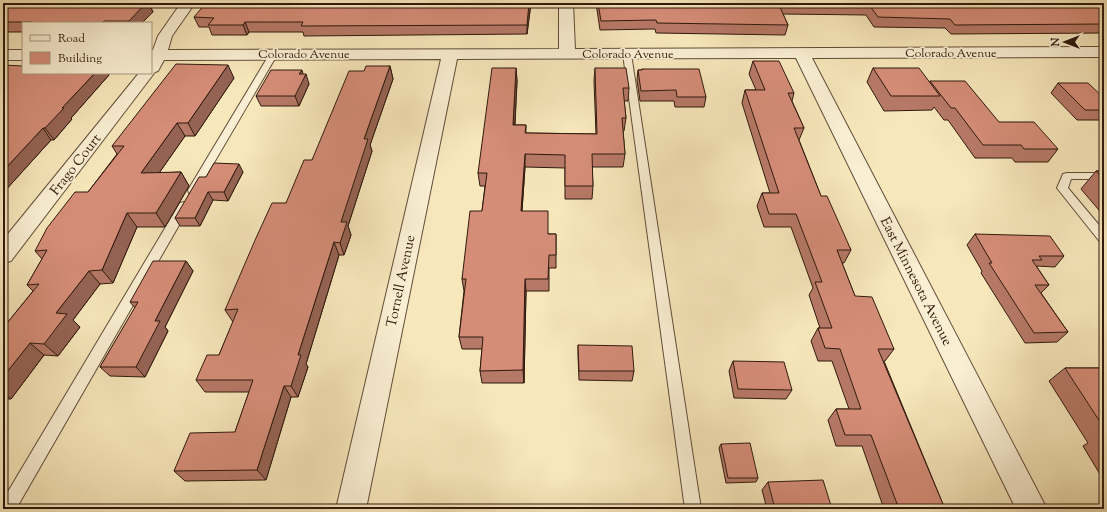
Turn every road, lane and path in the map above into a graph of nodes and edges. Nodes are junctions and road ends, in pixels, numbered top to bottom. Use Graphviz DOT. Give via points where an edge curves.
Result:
graph roads {
  1 [pos="188,3"];
  2 [pos="566,3"];
  3 [pos="1104,52"];
  4 [pos="802,53"];
  5 [pos="273,54"];
  6 [pos="450,54"];
  7 [pos="567,54"];
  8 [pos="627,54"];
  9 [pos="3,55"];
  10 [pos="22,55"];
  11 [pos="154,59"];
  12 [pos="147,74"];
  13 [pos="1104,176"];
  14 [pos="1104,239"];
  15 [pos="3,255"];
  16 [pos="7,509"];
  17 [pos="351,509"];
  18 [pos="693,509"];
  19 [pos="1032,509"];
  1 -- 11 [label="street" via="164,36"];
  2 -- 7 [label="street"];
  3 -- 4 [label="street, Colorado Avenue"];
  4 -- 8 [label="street, Colorado Avenue"];
  4 -- 19 [label="street, East Minnesota Avenue"];
  5 -- 6 [label="street, Colorado Avenue"];
  5 -- 11 [label="street, Colorado Avenue"];
  5 -- 16 [label="lane"];
  6 -- 7 [label="street, Colorado Avenue"];
  6 -- 17 [label="street, Tornell Avenue"];
  7 -- 8 [label="street, Colorado Avenue"];
  8 -- 18 [label="lane"];
  9 -- 10 [label="street"];
  12 -- 15 [label="street, Frago Court"];
  13 -- 14 [label="lane" via="1067,176 1062,188"];
}
